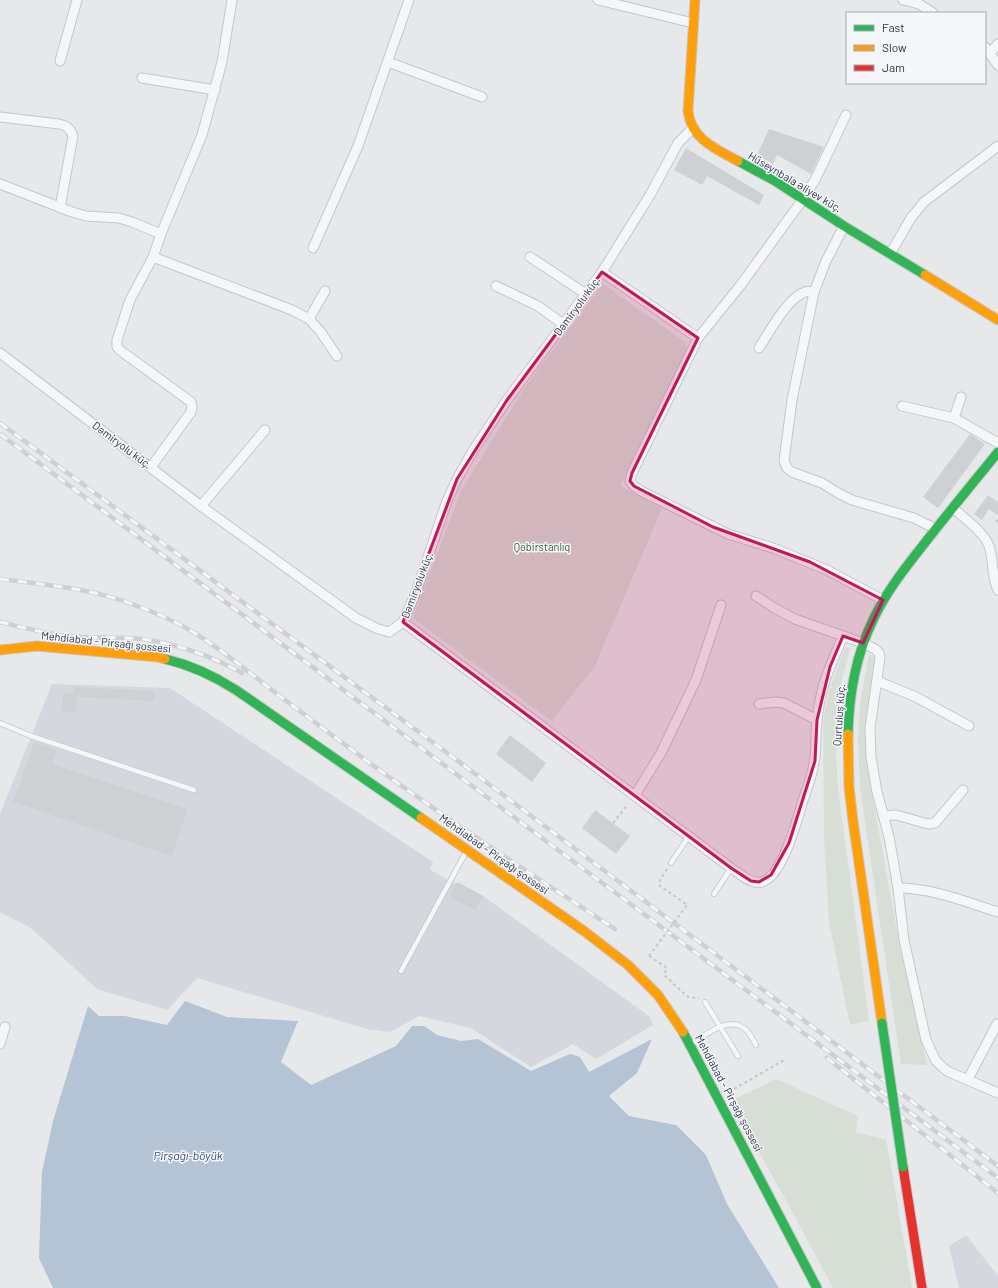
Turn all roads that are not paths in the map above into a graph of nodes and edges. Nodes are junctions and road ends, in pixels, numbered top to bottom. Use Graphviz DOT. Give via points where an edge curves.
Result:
graph roads {
  1 [pos="77,0"];
  2 [pos="232,0"];
  3 [pos="409,0"];
  4 [pos="598,0"];
  5 [pos="694,0"];
  6 [pos="903,0"];
  7 [pos="931,12"];
  8 [pos="693,23"];
  9 [pos="998,44"];
  10 [pos="988,50"];
  11 [pos="60,61"];
  12 [pos="388,62"];
  13 [pos="998,65"];
  14 [pos="142,78"];
  15 [pos="215,90"];
  16 [pos="482,97"];
  17 [pos="846,115"];
  18 [pos="0,117"];
  19 [pos="693,128"];
  20 [pos="998,146"];
  21 [pos="0,184"];
  22 [pos="803,199"];
  23 [pos="60,208"];
  24 [pos="844,226"];
  25 [pos="161,234"];
  26 [pos="313,248"];
  27 [pos="890,254"];
  28 [pos="153,257"];
  29 [pos="530,257"];
  30 [pos="602,272"];
  31 [pos="496,286"];
  32 [pos="325,291"];
  33 [pos="814,292"];
  34 [pos="586,294"];
  35 [pos="309,319"];
  36 [pos="998,320"];
  37 [pos="563,324"];
  38 [pos="698,338"];
  39 [pos="759,348"];
  40 [pos="0,353"];
  41 [pos="337,356"];
  42 [pos="961,397"];
  43 [pos="902,406"];
  44 [pos="954,418"];
  45 [pos="265,430"];
  46 [pos="998,443"];
  47 [pos="998,452"];
  48 [pos="151,467"];
  49 [pos="201,506"];
  50 [pos="953,508"];
  51 [pos="936,528"];
  52 [pos="998,542"];
  53 [pos="990,547"];
  54 [pos="998,590"];
  55 [pos="756,596"];
  56 [pos="883,600"];
  57 [pos="721,605"];
  58 [pos="403,622"];
  59 [pos="843,636"];
  60 [pos="863,643"];
  61 [pos="0,650"];
  62 [pos="877,681"];
  63 [pos="759,704"];
  64 [pos="817,720"];
  65 [pos="0,723"];
  66 [pos="969,726"];
  67 [pos="194,790"];
  68 [pos="963,790"];
  69 [pos="635,795"];
  70 [pos="884,816"];
  71 [pos="689,836"];
  72 [pos="467,850"];
  73 [pos="671,864"];
  74 [pos="731,868"];
  75 [pos="898,888"];
  76 [pos="714,894"];
  77 [pos="998,912"];
  78 [pos="401,971"];
  79 [pos="705,1002"];
  80 [pos="997,1024"];
  81 [pos="721,1026"];
  82 [pos="5,1027"];
  83 [pos="0,1044"];
  84 [pos="690,1044"];
  85 [pos="756,1045"];
  86 [pos="738,1056"];
  87 [pos="968,1079"];
  88 [pos="998,1093"];
  89 [pos="817,1288"];
  90 [pos="922,1288"];
  1 -- 11 [label="street"];
  2 -- 15 [label="street"];
  3 -- 12 [label="street"];
  4 -- 8 [label="street"];
  5 -- 8 [label="main road, Hüseynbala Əliyev küç."];
  6 -- 7 [label="street" via="919,4"];
  8 -- 19 [label="main road, Hüseynbala Əliyev küç." via="688,111"];
  9 -- 10 [label="street"];
  10 -- 13 [label="street"];
  12 -- 16 [label="street"];
  12 -- 26 [label="street" via="358,146"];
  14 -- 15 [label="street"];
  15 -- 25 [label="street" via="202,135"];
  17 -- 22 [label="street" via="815,180"];
  18 -- 23 [label="street" via="59,124 71,129 73,136"];
  19 -- 22 [label="main road, Hüseynbala Əliyev küç." via="702,140"];
  19 -- 30 [label="street, Dəmiryolu küç." via="678,143 650,195"];
  20 -- 27 [label="street" via="924,202 911,218"];
  21 -- 23 [label="street"];
  22 -- 24 [label="main road, Hüseynbala Əliyev küç."];
  22 -- 38 [label="street" via="740,286"];
  23 -- 25 [label="street" via="86,216 119,218"];
  24 -- 27 [label="main road, Hüseynbala Əliyev küç."];
  24 -- 33 [label="street"];
  25 -- 28 [label="street"];
  27 -- 36 [label="main road, Hüseynbala Əliyev küç."];
  28 -- 35 [label="street" via="292,310"];
  28 -- 48 [label="street" via="130,300 116,340 117,347 190,402 192,407"];
  29 -- 34 [label="street"];
  30 -- 34 [label="street, Dəmiryolu küç."];
  30 -- 38 [label="street"];
  31 -- 37 [label="street" via="538,306"];
  32 -- 35 [label="street"];
  33 -- 39 [label="street" via="805,292 786,307"];
  33 -- 51 [label="street" via="792,400 784,461 787,468 822,483 852,500 914,518"];
  34 -- 37 [label="street, Dəmiryolu küç."];
  35 -- 41 [label="street"];
  37 -- 58 [label="street, Dəmiryolu küç." via="503,406 457,479"];
  38 -- 56 [label="street" via="632,473 630,480 634,486 728,534 810,562"];
  40 -- 48 [label="street, Dəmiryolu küç."];
  42 -- 44 [label="street"];
  43 -- 44 [label="street"];
  44 -- 46 [label="street"];
  45 -- 49 [label="street"];
  47 -- 50 [label="main road, Qurtuluş küç."];
  48 -- 49 [label="street, Dəmiryolu küç."];
  49 -- 58 [label="street, Dəmiryolu küç." via="356,618 389,632"];
  50 -- 51 [label="main road, Qurtuluş küç."];
  50 -- 53 [label="street" via="984,537"];
  51 -- 56 [label="main road, Qurtuluş küç."];
  52 -- 53 [label="street"];
  53 -- 54 [label="street" via="993,576"];
  55 -- 59 [label="street" via="796,619"];
  56 -- 60 [label="main road, Qurtuluş küç."];
  57 -- 69 [label="street" via="696,680 661,753"];
  58 -- 69 [label="street"];
  59 -- 60 [label="street"];
  59 -- 64 [label="street" via="823,688"];
  60 -- 62 [label="street" via="879,653"];
  60 -- 90 [label="main road, Qurtuluş küç., bridge" via="851,694 848,767 856,848"];
  61 -- 72 [label="main road, Mehdiabad - Pirşağı şossesi" via="37,646 74,649 157,657 195,667 247,697"];
  62 -- 66 [label="street" via="922,700"];
  62 -- 70 [label="street" via="870,728 871,757"];
  63 -- 64 [label="street" via="784,703"];
  64 -- 74 [label="street" via="812,774 784,857 766,880 759,882 751,882"];
  65 -- 67 [label="lane" via="31,736"];
  68 -- 70 [label="street" via="935,823 928,824 896,815"];
  69 -- 71 [label="street"];
  70 -- 75 [label="street"];
  71 -- 73 [label="lane"];
  71 -- 74 [label="street"];
  72 -- 78 [label="lane"];
  72 -- 84 [label="main road, Mehdiabad - Pirşağı şossesi" via="623,961 664,1003"];
  74 -- 76 [label="lane"];
  75 -- 77 [label="street" via="931,892"];
  75 -- 87 [label="street" via="904,940 926,1040 936,1061 947,1071"];
  79 -- 81 [label="lane"];
  80 -- 87 [label="street"];
  81 -- 84 [label="lane"];
  81 -- 85 [label="lane" via="729,1024 742,1027 747,1030"];
  81 -- 86 [label="lane"];
  82 -- 83 [label="street"];
  84 -- 89 [label="main road, Mehdiabad - Pirşağı şossesi"];
  87 -- 88 [label="street"];
}
